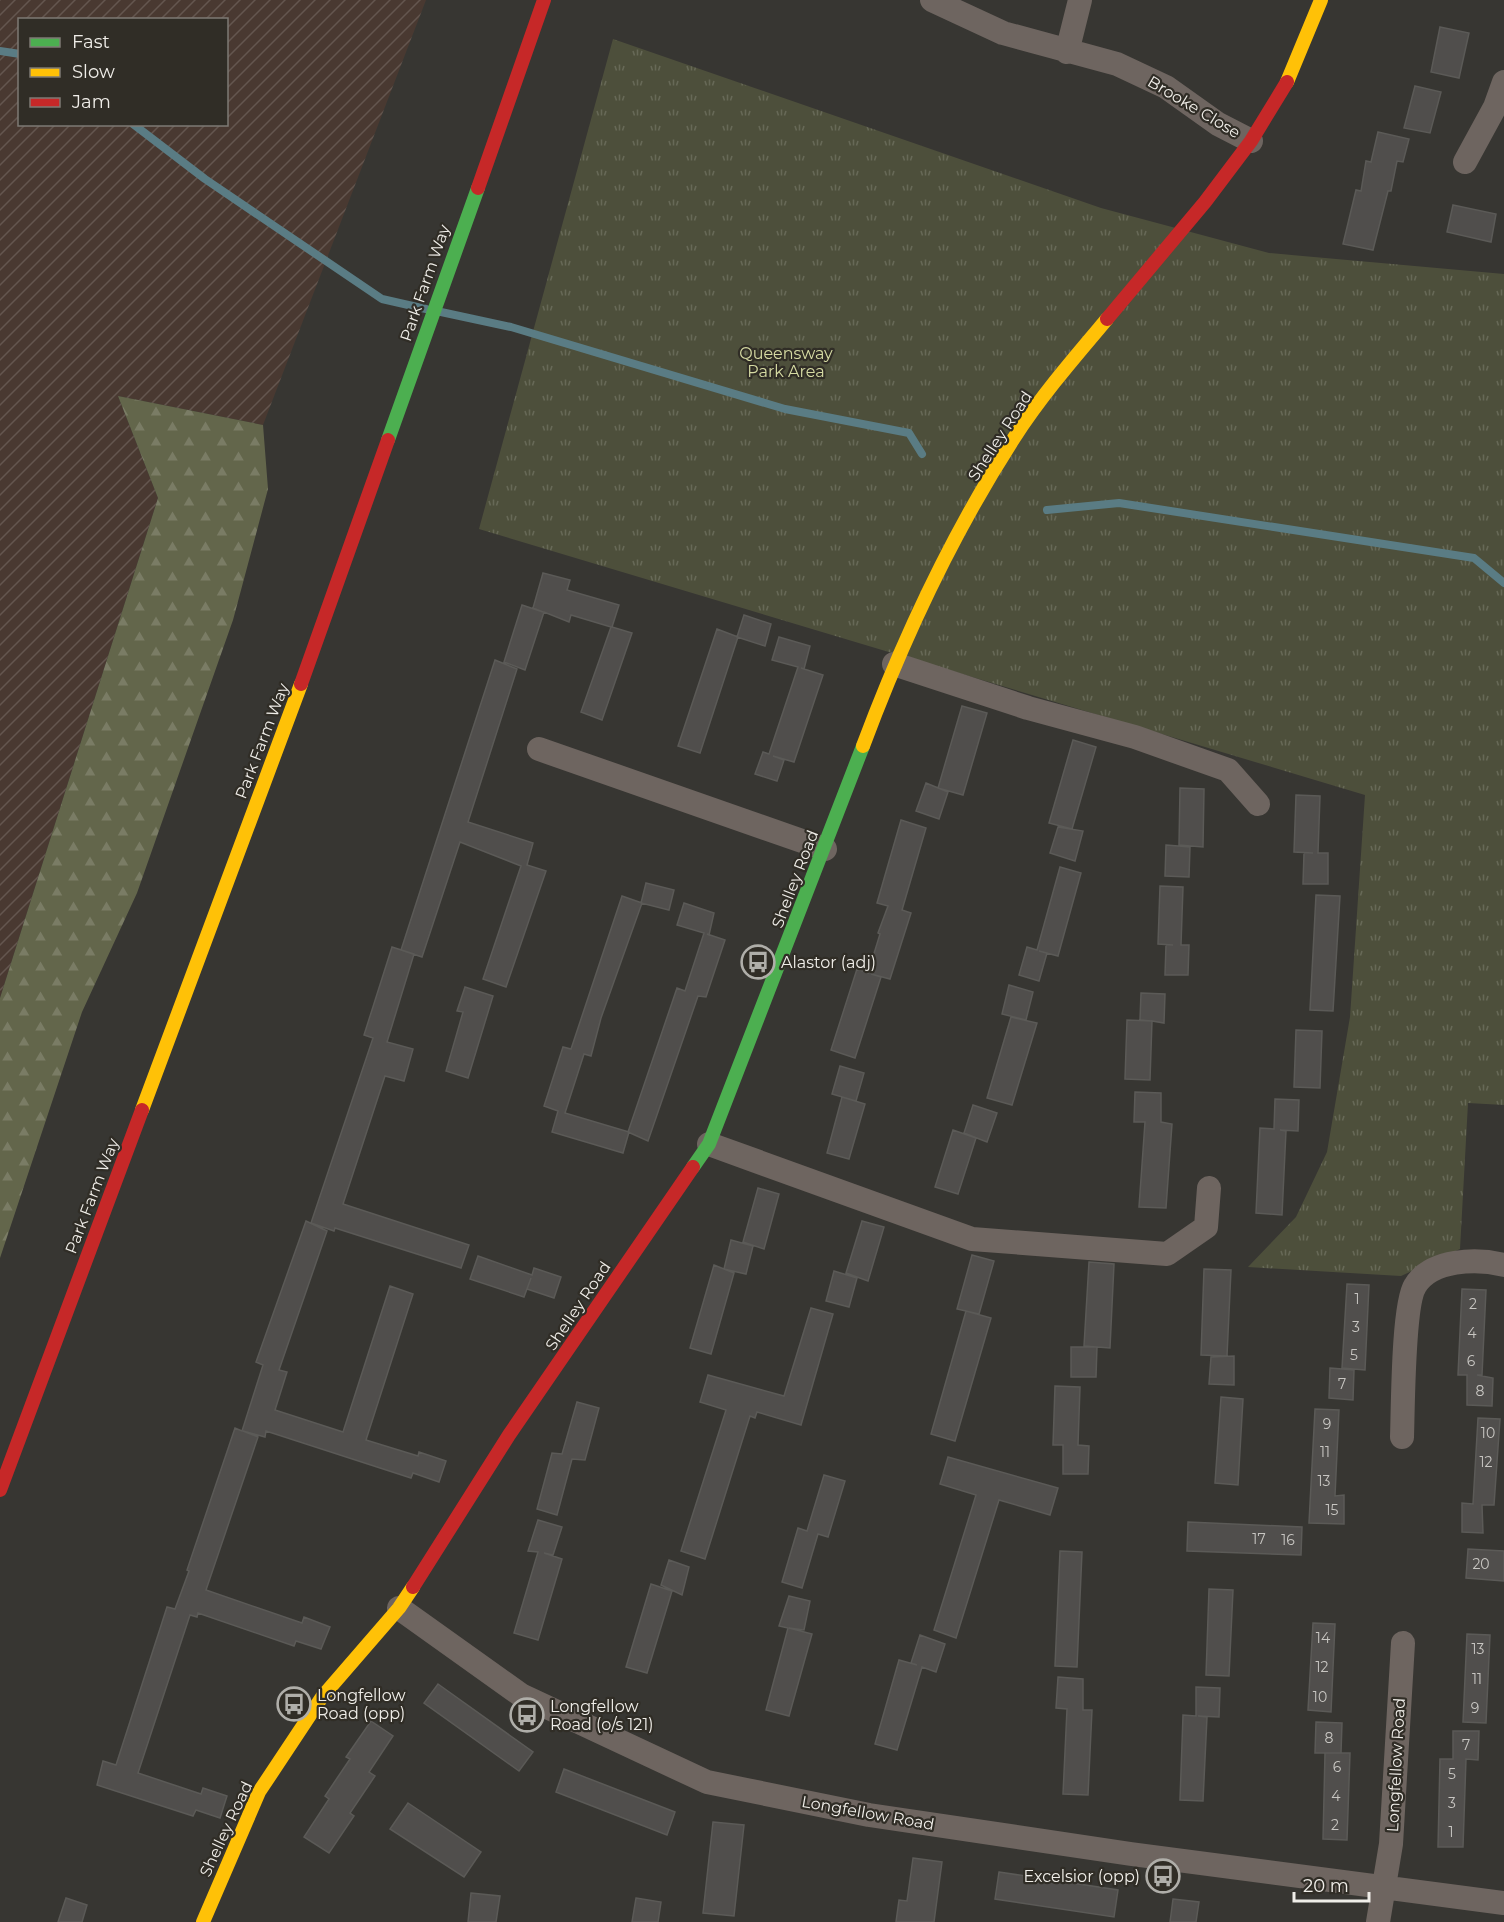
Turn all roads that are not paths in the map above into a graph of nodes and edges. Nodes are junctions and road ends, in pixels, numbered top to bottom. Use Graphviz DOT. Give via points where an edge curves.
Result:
graph roads {
  1 [pos="544,0"];
  2 [pos="932,0"];
  3 [pos="1080,0"];
  4 [pos="1321,0"];
  5 [pos="1067,52"];
  6 [pos="1504,82"];
  7 [pos="1251,141"];
  8 [pos="1464,162"];
  9 [pos="894,664"];
  10 [pos="538,749"];
  11 [pos="1258,804"];
  12 [pos="825,849"];
  13 [pos="709,1144"];
  14 [pos="1209,1188"];
  15 [pos="1504,1265"];
  16 [pos="1402,1437"];
  17 [pos="0,1490"];
  18 [pos="399,1608"];
  19 [pos="1403,1643"];
  20 [pos="1383,1886"];
  21 [pos="1504,1903"];
  22 [pos="203,1922"];
  23 [pos="1378,1922"];
  1 -- 17 [label="main road, Park Farm Way" via="320,634"];
  2 -- 5 [label="street, Brooke Close" via="1003,33"];
  3 -- 5 [label="street"];
  4 -- 7 [label="main road, Shelley Road" via="1284,89"];
  5 -- 7 [label="street, Brooke Close" via="1117,64 1166,87 1218,124"];
  6 -- 8 [label="street" via="1495,107"];
  7 -- 9 [label="main road, Shelley Road" via="1056,380 1014,438 959,533"];
  9 -- 11 [label="street" via="1028,708 1135,737 1228,770"];
  9 -- 12 [label="main road, Shelley Road"];
  10 -- 12 [label="street"];
  12 -- 13 [label="main road, Shelley Road"];
  13 -- 14 [label="street" via="972,1239 1167,1254 1206,1227"];
  13 -- 18 [label="main road, Shelley Road" via="509,1435"];
  15 -- 16 [label="street" via="1470,1262 1438,1266 1415,1286 1408,1311"];
  18 -- 20 [label="street, Longfellow Road" via="520,1695 707,1782 881,1817"];
  18 -- 22 [label="main road, Shelley Road" via="322,1696 259,1792"];
  19 -- 20 [label="street, Longfellow Road" via="1391,1844"];
  20 -- 21 [label="street, Longfellow Road"];
  20 -- 23 [label="street, Longfellow Road"];
}
